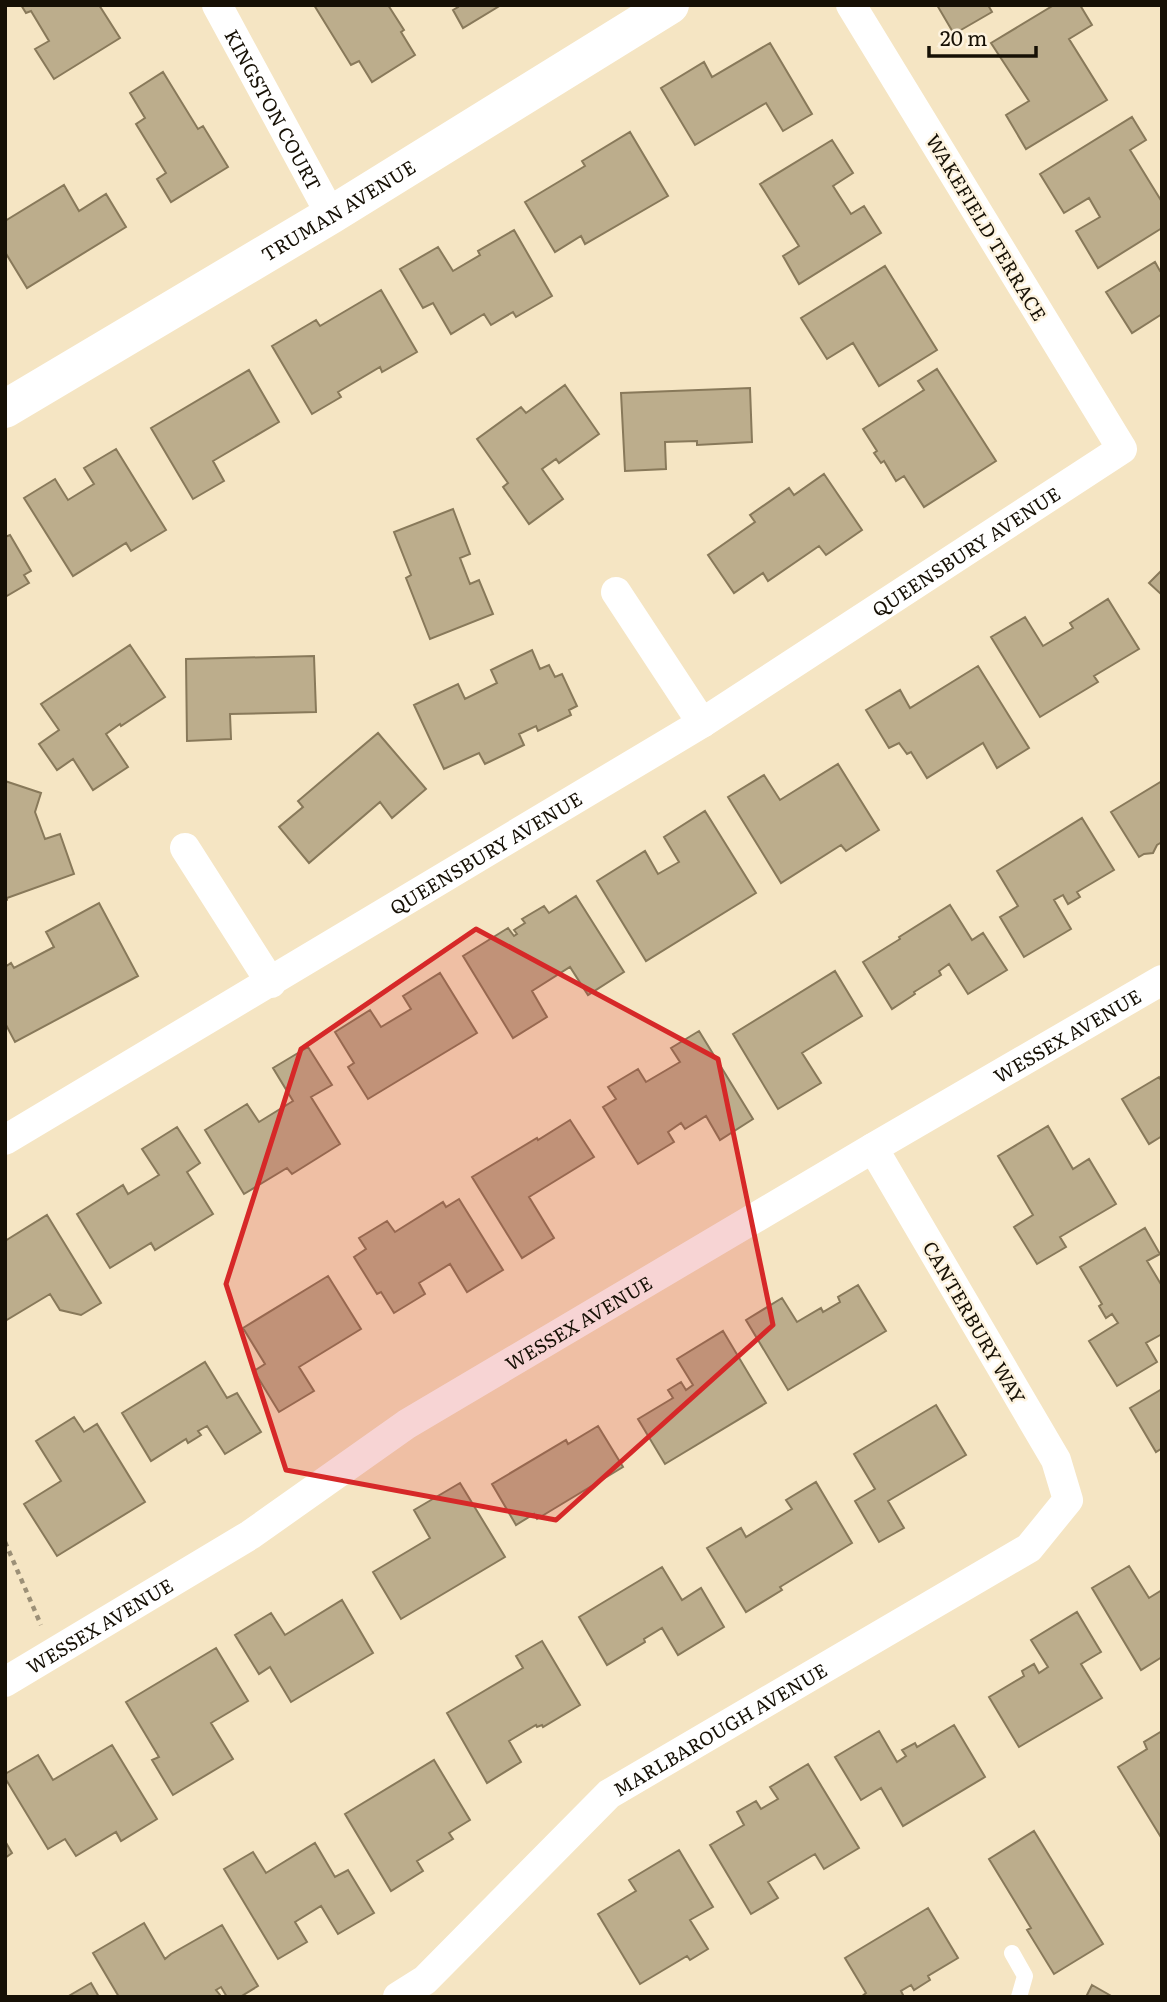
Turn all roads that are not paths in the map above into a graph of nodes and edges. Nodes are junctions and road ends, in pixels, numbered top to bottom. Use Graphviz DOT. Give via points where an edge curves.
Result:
graph roads {
  1 [pos="217,5"];
  2 [pos="670,5"];
  3 [pos="851,5"];
  4 [pos="331,215"];
  5 [pos="5,409"];
  6 [pos="1122,449"];
  7 [pos="616,592"];
  8 [pos="702,723"];
  9 [pos="185,848"];
  10 [pos="1162,980"];
  11 [pos="271,983"];
  12 [pos="5,1140"];
  13 [pos="873,1148"];
  14 [pos="1068,1500"];
  15 [pos="5,1682"];
  16 [pos="1012,1953"];
  17 [pos="398,1997"];
  18 [pos="1019,1997"];
  1 -- 4 [label="street, KINGSTON COURT"];
  2 -- 4 [label="street, TRUMAN AVENUE"];
  3 -- 6 [label="street, WAKEFIELD TERRACE"];
  4 -- 5 [label="street, TRUMAN AVENUE"];
  6 -- 8 [label="street, QUEENSBURY AVENUE"];
  7 -- 8 [label="street"];
  8 -- 11 [label="street, QUEENSBURY AVENUE"];
  9 -- 11 [label="street"];
  10 -- 13 [label="street, WESSEX AVENUE"];
  11 -- 12 [label="street, QUEENSBURY AVENUE"];
  13 -- 14 [label="street, CANTERBURY WAY" via="1056,1460"];
  13 -- 15 [label="street, WESSEX AVENUE" via="407,1424 250,1535"];
  14 -- 17 [label="street, MARLBAROUGH AVENUE" via="1029,1548 609,1794 425,1980"];
  16 -- 18 [label="lane" via="1026,1976"];
}
